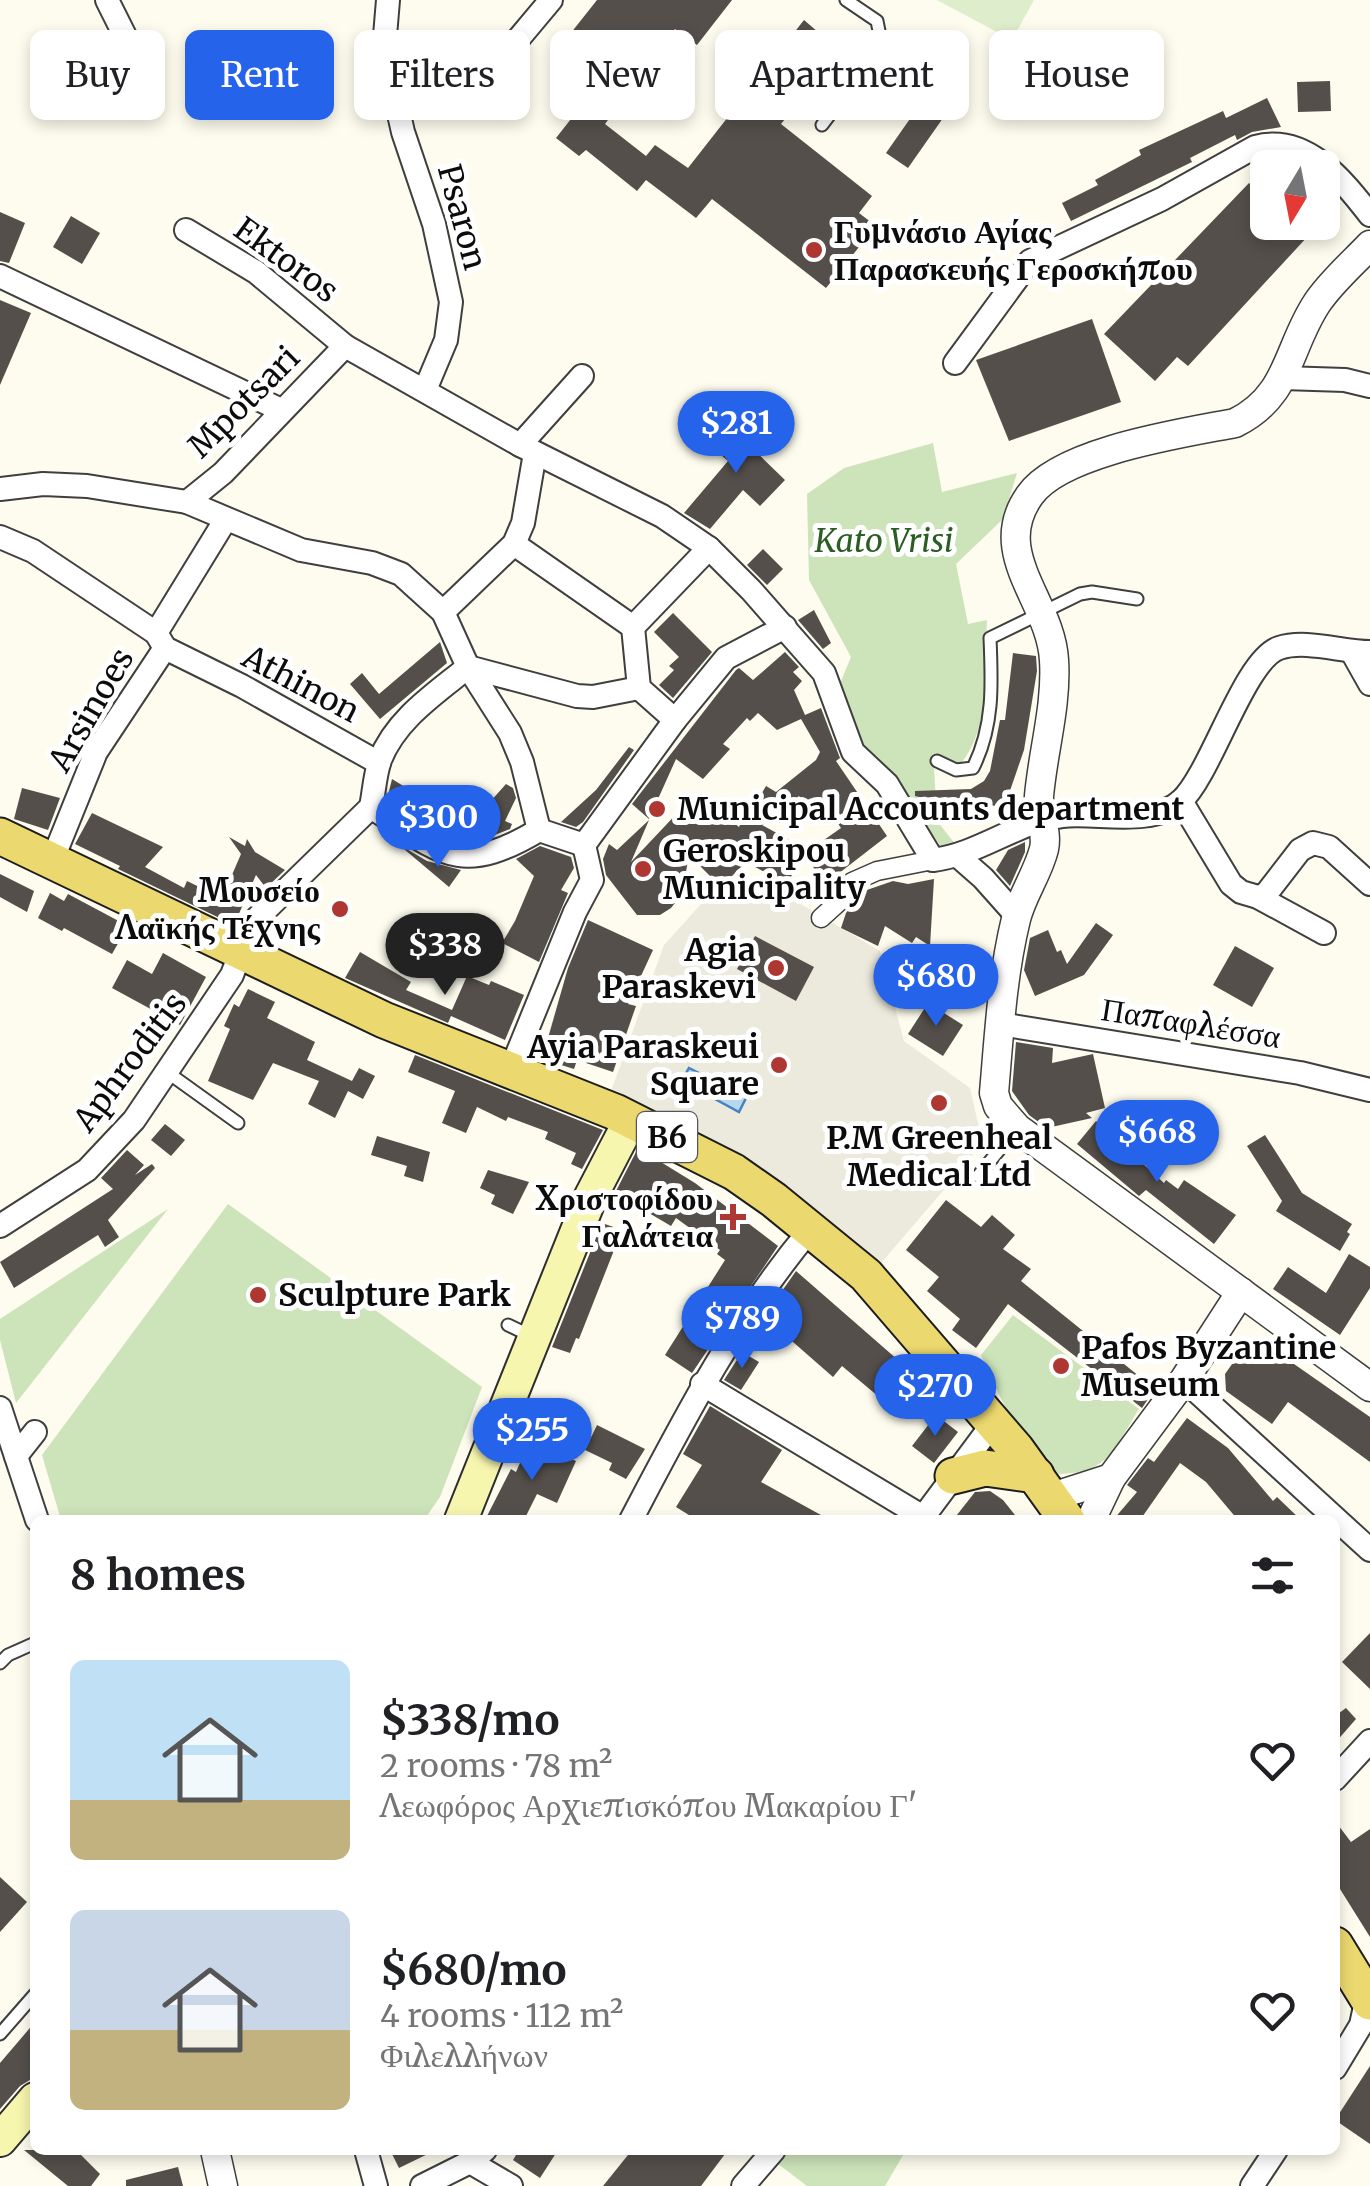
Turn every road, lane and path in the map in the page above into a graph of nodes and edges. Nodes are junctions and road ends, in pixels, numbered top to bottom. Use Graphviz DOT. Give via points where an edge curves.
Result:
graph roads {
  1 [pos="107,0"];
  2 [pos="388,0"];
  3 [pos="530,0"];
  4 [pos="551,0"];
  5 [pos="846,0"];
  6 [pos="122,30"];
  7 [pos="822,125"];
  8 [pos="1370,215"];
  9 [pos="186,230"];
  10 [pos="1370,245"];
  11 [pos="1360,265"];
  12 [pos="0,276"];
  13 [pos="344,346"];
  14 [pos="955,363"];
  15 [pos="582,376"];
  16 [pos="1283,378"];
  17 [pos="1370,386"];
  18 [pos="425,390"];
  19 [pos="281,410"];
  20 [pos="527,449"];
  21 [pos="0,488"];
  22 [pos="187,502"];
  23 [pos="226,519"];
  24 [pos="0,537"];
  25 [pos="514,544"];
  26 [pos="709,548"];
  27 [pos="1137,599"];
  28 [pos="443,612"];
  29 [pos="1044,612"];
  30 [pos="634,627"];
  31 [pos="785,627"];
  32 [pos="160,641"];
  33 [pos="1361,652"];
  34 [pos="468,667"];
  35 [pos="1370,684"];
  36 [pos="639,688"];
  37 [pos="674,720"];
  38 [pos="937,761"];
  39 [pos="379,763"];
  40 [pos="1181,801"];
  41 [pos="371,808"];
  42 [pos="1041,819"];
  43 [pos="539,830"];
  44 [pos="0,836"];
  45 [pos="584,845"];
  46 [pos="958,857"];
  47 [pos="933,860"];
  48 [pos="52,861"];
  49 [pos="1370,884"];
  50 [pos="1258,898"];
  51 [pos="1016,915"];
  52 [pos="821,918"];
  53 [pos="1324,933"];
  54 [pos="240,953"];
  55 [pos="1000,1024"];
  56 [pos="511,1069"];
  57 [pos="167,1072"];
  58 [pos="1370,1090"];
  59 [pos="631,1118"];
  60 [pos="238,1123"];
  61 [pos="1017,1128"];
  62 [pos="978,1176"];
  63 [pos="0,1226"];
  64 [pos="810,1230"];
  65 [pos="1241,1292"];
  66 [pos="1184,1380"];
  67 [pos="702,1384"];
  68 [pos="1370,1387"];
  69 [pos="0,1408"];
  70 [pos="994,1422"];
  71 [pos="35,1432"];
  72 [pos="16,1456"];
  73 [pos="953,1476"];
  74 [pos="1111,1478"];
  75 [pos="1052,1498"];
  76 [pos="35,1515"];
  77 [pos="462,1515"];
  78 [pos="634,1515"];
  79 [pos="915,1515"];
  80 [pos="925,1515"];
  81 [pos="1093,1515"];
  82 [pos="1332,1515"];
  83 [pos="1340,1523"];
  84 [pos="1370,1550"];
  85 [pos="30,1644"];
  86 [pos="0,1663"];
  87 [pos="1370,1741"];
  88 [pos="1340,1774"];
  89 [pos="1340,1953"];
  90 [pos="30,2000"];
  91 [pos="1368,2000"];
  92 [pos="0,2034"];
  93 [pos="1351,2056"];
  94 [pos="30,2105"];
  95 [pos="0,2140"];
  96 [pos="216,2155"];
  97 [pos="367,2155"];
  98 [pos="770,2155"];
  99 [pos="1273,2155"];
  100 [pos="478,2156"];
  101 [pos="223,2186"];
  102 [pos="376,2186"];
  103 [pos="422,2186"];
  104 [pos="512,2186"];
  105 [pos="743,2186"];
  106 [pos="1252,2186"];
  1 -- 6 [label="street"];
  2 -- 18 [label="street, Psaron" via="384,48 451,302 446,340"];
  3 -- 4 [label="street" via="494,57"];
  5 -- 7 [label="lane" via="877,22 882,46"];
  8 -- 14 [label="street" via="1345,182 1304,151 1271,142 1255,147 1030,261"];
  9 -- 13 [label="street, Ektoros" via="256,272"];
  10 -- 11 [label="street"];
  11 -- 16 [label="street" via="1314,307"];
  12 -- 19 [label="street"];
  13 -- 18 [label="street, Ektoros"];
  13 -- 19 [label="street, Mpotsari"];
  15 -- 20 [label="street"];
  16 -- 17 [label="street"];
  16 -- 29 [label="street" via="1260,407 1235,422 1108,451 1030,494 1015,550"];
  18 -- 20 [label="street, Ektoros"];
  19 -- 22 [label="street, Mpotsari"];
  20 -- 25 [label="street" via="523,522"];
  20 -- 26 [label="street, Ektoros" via="662,516"];
  21 -- 22 [label="street" via="87,486"];
  22 -- 23 [label="street"];
  23 -- 28 [label="street" via="301,550 387,568"];
  23 -- 32 [label="street, Arsinoes"];
  24 -- 32 [label="street, Athinon" via="33,550"];
  25 -- 28 [label="street"];
  25 -- 30 [label="street"];
  26 -- 30 [label="street"];
  26 -- 31 [label="street, Ektoros"];
  27 -- 29 [label="lane" via="1086,593"];
  28 -- 34 [label="street"];
  29 -- 38 [label="lane" via="990,638 992,700 973,768 956,770"];
  29 -- 42 [label="street" via="1054,659"];
  30 -- 36 [label="street"];
  31 -- 37 [label="street" via="726,658"];
  31 -- 47 [label="street, Ektoros" via="824,673 852,752 887,784"];
  32 -- 39 [label="street, Athinon"];
  32 -- 48 [label="street, Arsinoes" via="96,752"];
  33 -- 35 [label="street"];
  33 -- 40 [label="street" via="1291,646 1269,653"];
  34 -- 36 [label="street" via="576,696"];
  34 -- 39 [label="street" via="403,724"];
  34 -- 43 [label="street" via="510,734"];
  36 -- 37 [label="street"];
  37 -- 45 [label="street"];
  39 -- 41 [label="street, Athinon"];
  40 -- 42 [label="street" via="1151,814"];
  40 -- 50 [label="street" via="1231,884"];
  41 -- 43 [label="street" via="440,852 458,855 502,850"];
  41 -- 54 [label="street, Aphroditis" via="251,924"];
  42 -- 46 [label="street"];
  42 -- 51 [label="street" via="1044,850"];
  43 -- 45 [label="street"];
  44 -- 48 [label="main road, B6"];
  45 -- 56 [label="street" via="592,880"];
  46 -- 47 [label="street"];
  46 -- 51 [label="street"];
  47 -- 52 [label="street" via="852,882"];
  48 -- 54 [label="main road, B6"];
  49 -- 50 [label="street" via="1329,846 1313,843"];
  50 -- 53 [label="street"];
  51 -- 55 [label="street"];
  54 -- 56 [label="main road, B6"];
  54 -- 57 [label="street, Aphroditis"];
  55 -- 58 [label="street, Παπαφλέσσα"];
  55 -- 61 [label="street" via="994,1094"];
  56 -- 59 [label="main road, B6"];
  57 -- 60 [label="lane"];
  57 -- 63 [label="street, Aphroditis" via="88,1170"];
  59 -- 64 [label="main road, B6" via="734,1172"];
  59 -- 77 [label="main road" via="521,1331"];
  61 -- 62 [label="lane"];
  61 -- 65 [label="street"];
  64 -- 67 [label="street"];
  64 -- 70 [label="main road, B6" via="866,1275"];
  65 -- 66 [label="street"];
  65 -- 68 [label="street"];
  66 -- 74 [label="street"];
  66 -- 82 [label="street"];
  67 -- 78 [label="street"];
  67 -- 79 [label="street"];
  69 -- 72 [label="street"];
  70 -- 73 [label="street"];
  70 -- 75 [label="main road, B6"];
  71 -- 72 [label="street"];
  72 -- 76 [label="street"];
  73 -- 75 [label="main road" via="984,1468"];
  73 -- 80 [label="street"];
  74 -- 75 [label="street"];
  74 -- 81 [label="street"];
  83 -- 84 [label="street"];
  85 -- 86 [label="lane"];
  87 -- 88 [label="street"];
  89 -- 91 [label="main road"];
  90 -- 92 [label="lane"];
  91 -- 93 [label="street"];
  94 -- 95 [label="main road"];
  96 -- 101 [label="street"];
  97 -- 102 [label="street"];
  98 -- 105 [label="street"];
  99 -- 106 [label="street"];
  100 -- 103 [label="street"];
  100 -- 104 [label="street"];
}
